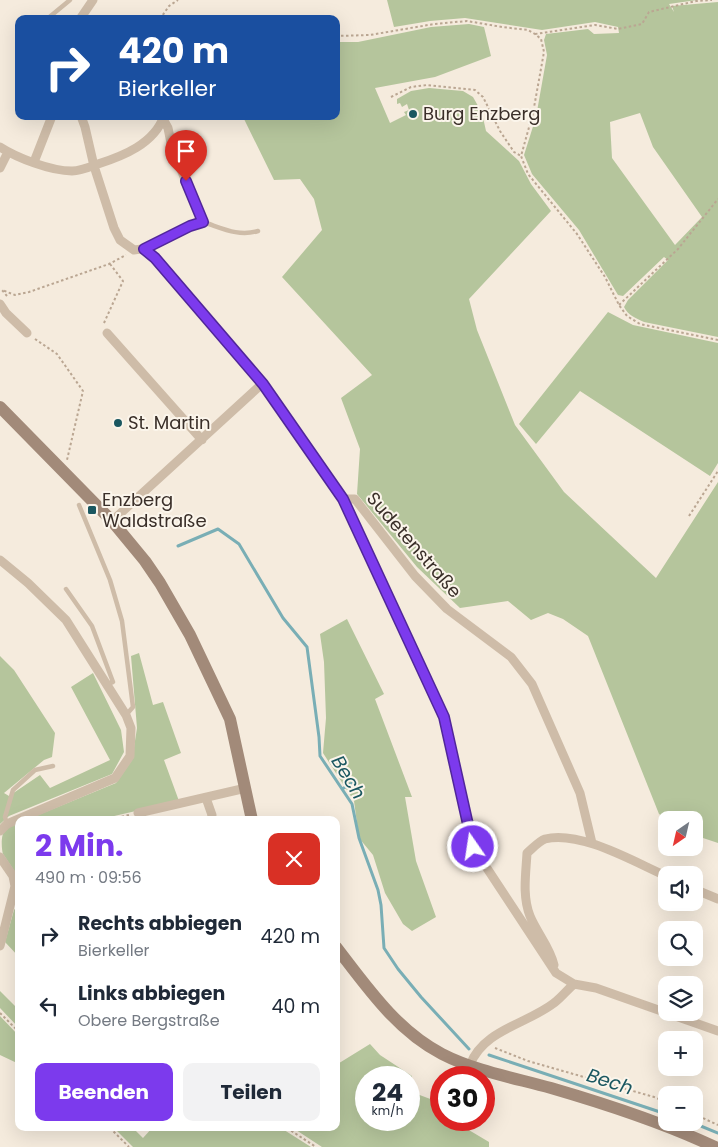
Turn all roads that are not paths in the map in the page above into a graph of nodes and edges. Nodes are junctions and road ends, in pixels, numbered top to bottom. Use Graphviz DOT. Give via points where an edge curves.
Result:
graph roads {
  1 [pos="70,0"];
  2 [pos="93,0"];
  3 [pos="52,15"];
  4 [pos="83,15"];
  5 [pos="50,120"];
  6 [pos="82,120"];
  7 [pos="161,120"];
  8 [pos="164,120"];
  9 [pos="0,147"];
  10 [pos="8,152"];
  11 [pos="34,162"];
  12 [pos="94,166"];
  13 [pos="0,168"];
  14 [pos="203,222"];
  15 [pos="258,230"];
  16 [pos="144,249"];
  17 [pos="0,304"];
  18 [pos="27,333"];
  19 [pos="107,333"];
  20 [pos="263,384"];
  21 [pos="0,407"];
  22 [pos="202,440"];
  23 [pos="343,499"];
  24 [pos="79,505"];
  25 [pos="112,521"];
  26 [pos="0,560"];
  27 [pos="66,589"];
  28 [pos="107,684"];
  29 [pos="126,715"];
  30 [pos="52,766"];
  31 [pos="246,788"];
  32 [pos="206,798"];
  33 [pos="138,813"];
  34 [pos="28,816"];
  35 [pos="212,816"];
  36 [pos="251,816"];
  37 [pos="15,822"];
  38 [pos="3,827"];
  39 [pos="592,843"];
  40 [pos="0,857"];
  41 [pos="658,872"];
  42 [pos="703,893"];
  43 [pos="718,900"];
  44 [pos="0,946"];
  45 [pos="340,952"];
  46 [pos="556,973"];
  47 [pos="574,984"];
  48 [pos="718,1031"];
  49 [pos="470,1065"];
  50 [pos="715,1147"];
  1 -- 3 [label="lane"];
  2 -- 4 [label="street"];
  5 -- 11 [label="street"];
  6 -- 12 [label="street"];
  7 -- 12 [label="street" via="143,144"];
  8 -- 14 [label="street" via="172,148"];
  9 -- 10 [label="street"];
  10 -- 11 [label="street"];
  10 -- 13 [label="street"];
  11 -- 12 [label="street" via="73,171"];
  12 -- 16 [label="street" via="120,240 134,250"];
  14 -- 15 [label="lane" via="232,232 247,234"];
  14 -- 16 [label="street"];
  16 -- 20 [label="street"];
  17 -- 18 [label="street"];
  19 -- 22 [label="street"];
  20 -- 22 [label="street"];
  20 -- 23 [label="street"];
  21 -- 25 [label="main road"];
  22 -- 25 [label="street"];
  23 -- 39 [label="street, Sudetenstraße" via="355,499 415,576 447,609 511,657 532,684 580,793"];
  23 -- 46 [label="street" via="444,717 473,847"];
  24 -- 29 [label="lane" via="110,580 122,621 133,707"];
  25 -- 31 [label="main road" via="145,561 190,635 230,719"];
  26 -- 28 [label="street" via="66,620"];
  27 -- 28 [label="lane" via="92,626 113,682"];
  28 -- 29 [label="street"];
  29 -- 34 [label="street" via="131,728 130,756 115,778"];
  30 -- 38 [label="lane" via="35,770 13,790"];
  31 -- 32 [label="street"];
  31 -- 36 [label="main road"];
  32 -- 33 [label="street"];
  32 -- 35 [label="street"];
  37 -- 38 [label="street"];
  39 -- 41 [label="street"];
  39 -- 46 [label="street" via="543,839 527,853 525,897 530,915 551,954"];
  40 -- 44 [label="street" via="13,876 15,886"];
  42 -- 43 [label="street"];
  45 -- 49 [label="main road" via="394,1019 442,1054"];
  46 -- 47 [label="street"];
  47 -- 48 [label="street" via="596,988"];
  47 -- 49 [label="street" via="553,1004 483,1043"];
  49 -- 50 [label="main road" via="638,1116"];
}
